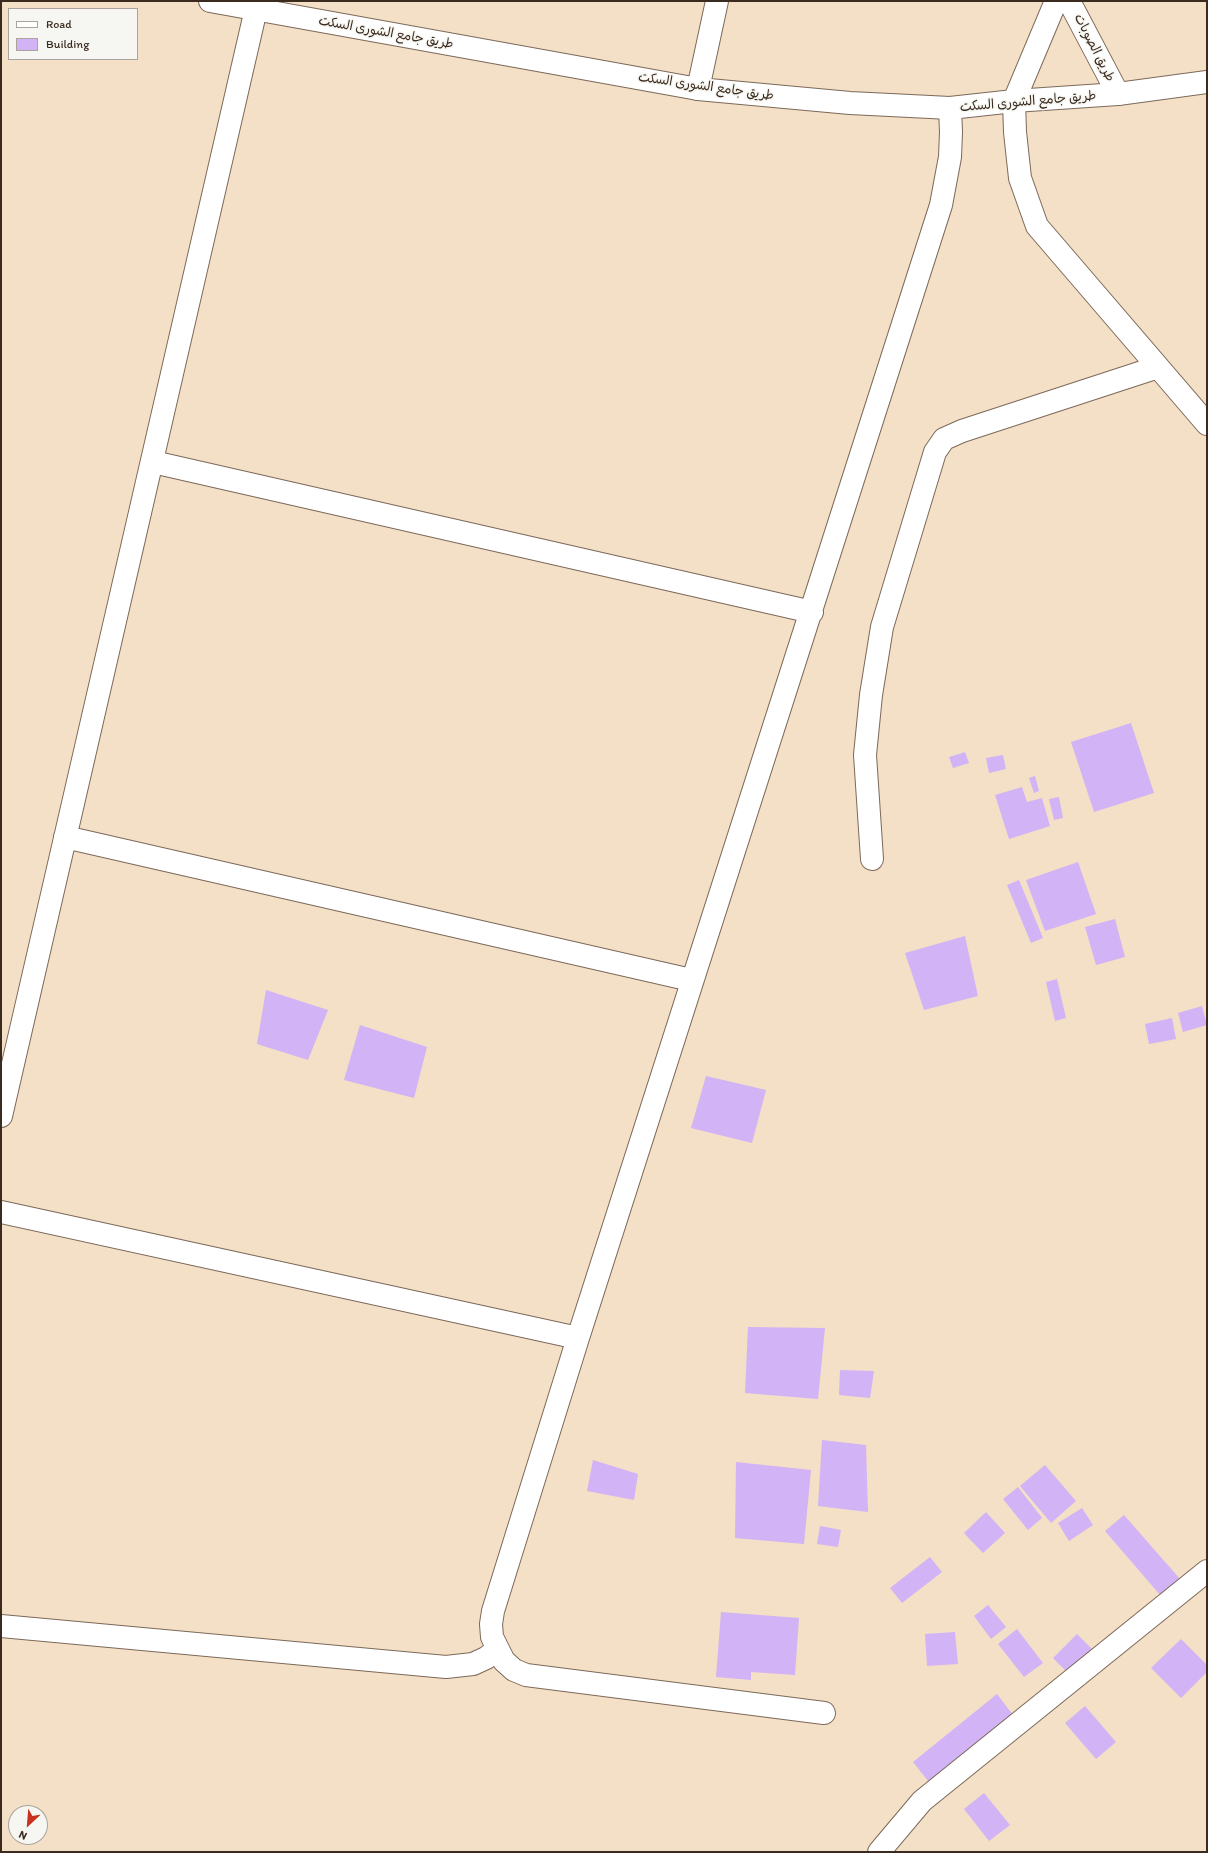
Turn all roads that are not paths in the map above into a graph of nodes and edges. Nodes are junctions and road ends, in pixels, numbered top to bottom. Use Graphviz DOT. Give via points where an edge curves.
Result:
graph roads {
  1 [pos="210,1"];
  2 [pos="717,1"];
  3 [pos="1056,1"];
  4 [pos="1069,1"];
  5 [pos="256,9"];
  6 [pos="1207,82"];
  7 [pos="698,89"];
  8 [pos="1118,94"];
  9 [pos="1014,101"];
  10 [pos="950,108"];
  11 [pos="1158,367"];
  12 [pos="1207,424"];
  13 [pos="153,462"];
  14 [pos="812,612"];
  15 [pos="65,837"];
  16 [pos="872,858"];
  17 [pos="692,980"];
  18 [pos="1,1116"];
  19 [pos="1,1212"];
  20 [pos="578,1338"];
  21 [pos="1207,1571"];
  22 [pos="1,1626"];
  23 [pos="497,1650"];
  24 [pos="824,1713"];
  25 [pos="879,1852"];
  1 -- 5 [label="street, طريق جامع الشورى السكت"];
  2 -- 7 [label="street"];
  3 -- 9 [label="street"];
  4 -- 8 [label="street, طريق الصوبات"];
  5 -- 7 [label="street, طريق جامع الشورى السكت"];
  5 -- 13 [label="street"];
  6 -- 8 [label="street, طريق جامع الشورى السكت"];
  7 -- 10 [label="street, طريق جامع الشورى السكت" via="842,103"];
  8 -- 9 [label="street, طريق جامع الشورى السكت"];
  9 -- 10 [label="street, طريق جامع الشورى السكت"];
  9 -- 11 [label="street" via="1020,178 1037,226"];
  10 -- 14 [label="street" via="950,157 941,205"];
  11 -- 12 [label="street"];
  11 -- 16 [label="street" via="962,431 944,439 935,452 882,627 871,695 865,755"];
  13 -- 14 [label="street"];
  13 -- 15 [label="street"];
  14 -- 17 [label="street"];
  15 -- 17 [label="street"];
  15 -- 18 [label="street"];
  17 -- 20 [label="street"];
  19 -- 20 [label="street"];
  20 -- 23 [label="street" via="493,1611 492,1637"];
  21 -- 25 [label="street" via="922,1802"];
  22 -- 23 [label="street" via="446,1667 473,1664"];
  23 -- 24 [label="street" via="514,1670 540,1678"];
}
